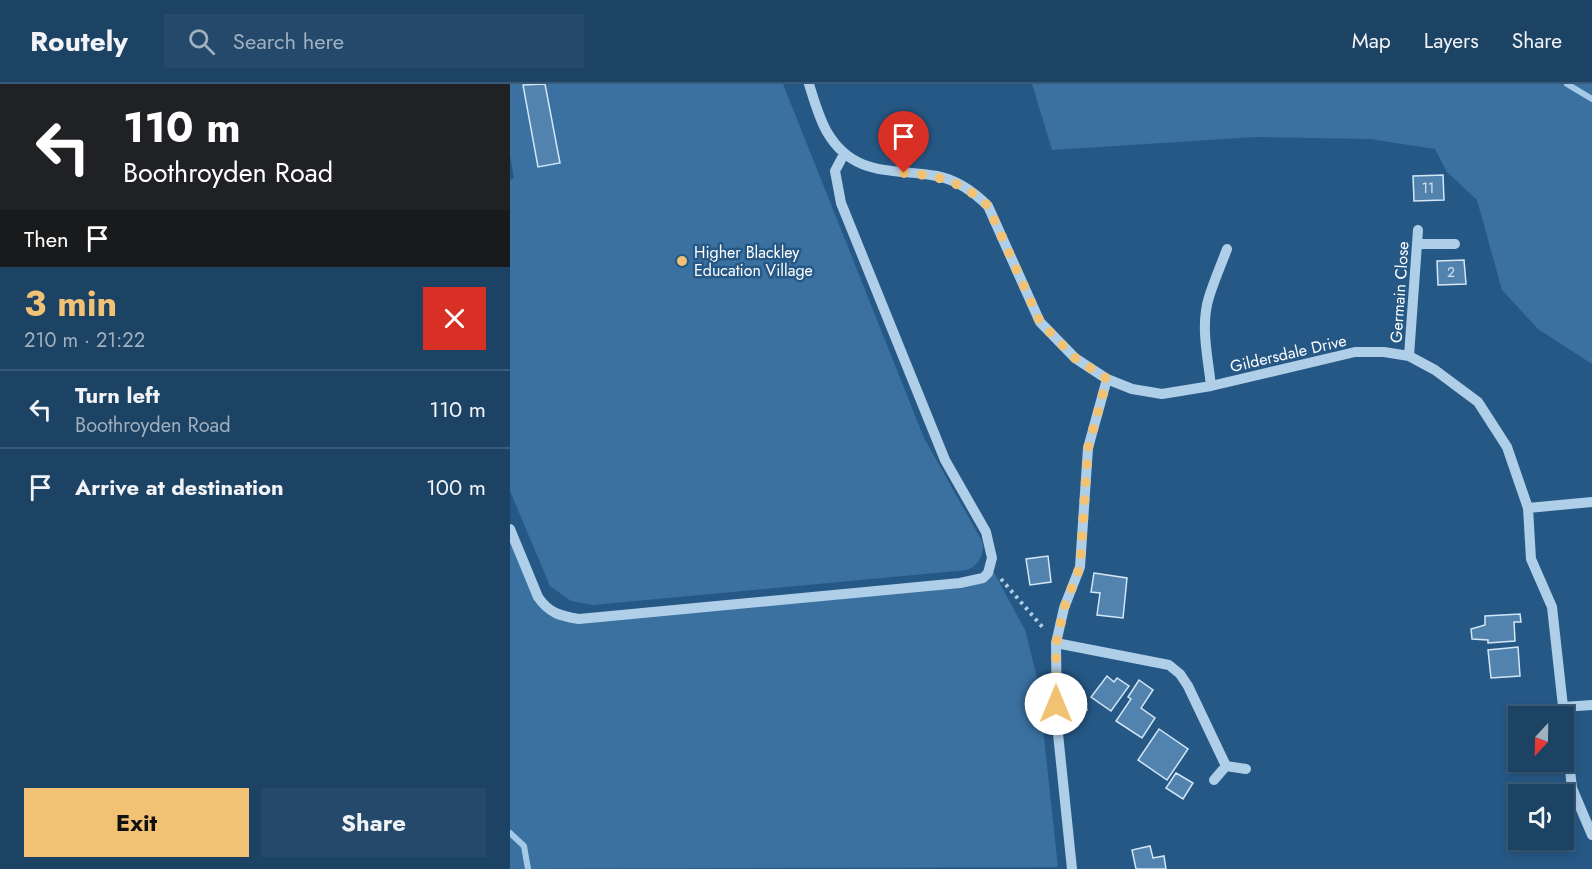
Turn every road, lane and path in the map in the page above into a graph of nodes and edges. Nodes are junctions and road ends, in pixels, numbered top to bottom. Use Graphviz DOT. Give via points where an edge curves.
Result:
graph roads {
  1 [pos="809,84"];
  2 [pos="844,154"];
  3 [pos="1418,230"];
  4 [pos="1418,244"];
  5 [pos="1455,244"];
  6 [pos="1227,249"];
  7 [pos="1409,356"];
  8 [pos="1107,379"];
  9 [pos="1211,386"];
  10 [pos="1592,502"];
  11 [pos="1528,508"];
  12 [pos="510,529"];
  13 [pos="991,567"];
  14 [pos="1056,644"];
  15 [pos="1592,705"];
  16 [pos="1563,706"];
  17 [pos="1574,706"];
  18 [pos="1227,766"];
  19 [pos="1246,769"];
  20 [pos="1570,772"];
  21 [pos="1214,780"];
  22 [pos="1592,835"];
  23 [pos="1072,869"];
  1 -- 2 [label="street" via="827,132"];
  2 -- 8 [label="street, Gildersdale Drive" via="864,166 939,176 974,192 988,206 1040,322 1075,358"];
  2 -- 13 [label="street" via="835,171 841,202 945,460 986,532"];
  3 -- 4 [label="street, Germain Close"];
  4 -- 5 [label="street"];
  4 -- 7 [label="street, Germain Close"];
  6 -- 9 [label="street" via="1205,315"];
  7 -- 9 [label="street, Gildersdale Drive" via="1355,352"];
  7 -- 11 [label="street, Gildersdale Drive" via="1453,381 1478,402 1507,447"];
  8 -- 9 [label="street, Gildersdale Drive" via="1132,389 1162,394"];
  8 -- 14 [label="street" via="1088,448 1080,567 1064,608"];
  10 -- 11 [label="street"];
  11 -- 16 [label="street, Gildersdale Drive" via="1531,559 1552,607"];
  12 -- 13 [label="street" via="538,597 553,613 579,619 960,583 983,578"];
  13 -- 14 [label="path"];
  14 -- 18 [label="street" via="1169,665 1188,686"];
  14 -- 23 [label="street" via="1057,724"];
  15 -- 17 [label="street"];
  18 -- 19 [label="street"];
  18 -- 21 [label="street"];
  20 -- 22 [label="street, Gildersdale Drive" via="1572,788"];
}
